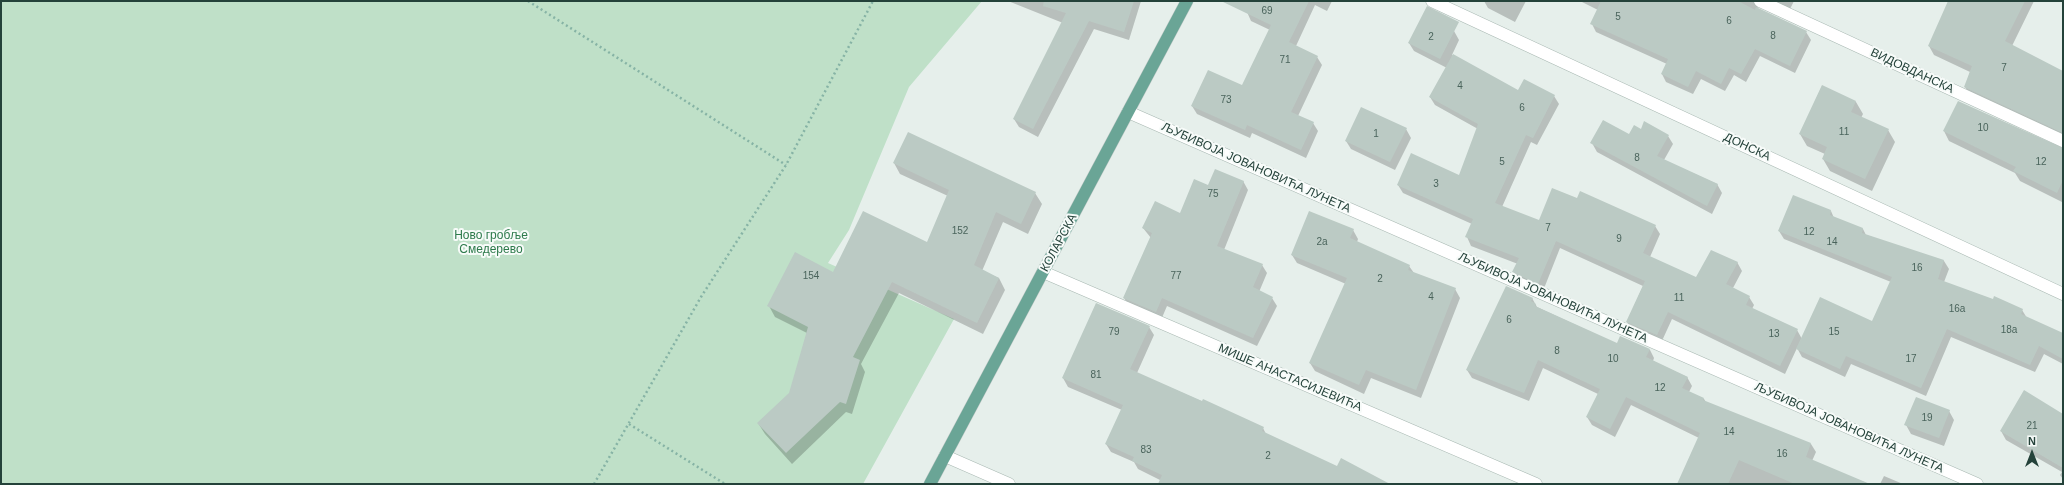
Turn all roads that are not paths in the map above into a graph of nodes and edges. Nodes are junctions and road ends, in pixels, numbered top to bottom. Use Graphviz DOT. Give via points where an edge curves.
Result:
graph roads {
  1 [pos="1186,1"];
  2 [pos="1432,1"];
  3 [pos="1760,1"];
  4 [pos="1128,112"];
  5 [pos="2063,141"];
  6 [pos="1043,272"];
  7 [pos="2063,294"];
  8 [pos="945,456"];
  9 [pos="930,484"];
  10 [pos="1009,484"];
  11 [pos="1536,484"];
  12 [pos="1977,484"];
  1 -- 4 [label="main road, КОЛАРСКА"];
  2 -- 7 [label="street, ДОНСКА"];
  3 -- 5 [label="street, ВИДОВДАНСКА"];
  4 -- 6 [label="main road, КОЛАРСКА"];
  4 -- 12 [label="street, ЉУБИВОЈА ЈОВАНОВИЋА ЛУНЕТА"];
  6 -- 8 [label="main road, КОЛАРСКА"];
  6 -- 11 [label="street, МИШЕ АНАСТАСИЈЕВИЋА"];
  8 -- 9 [label="main road, КОЛАРСКА"];
  8 -- 10 [label="street"];
}
